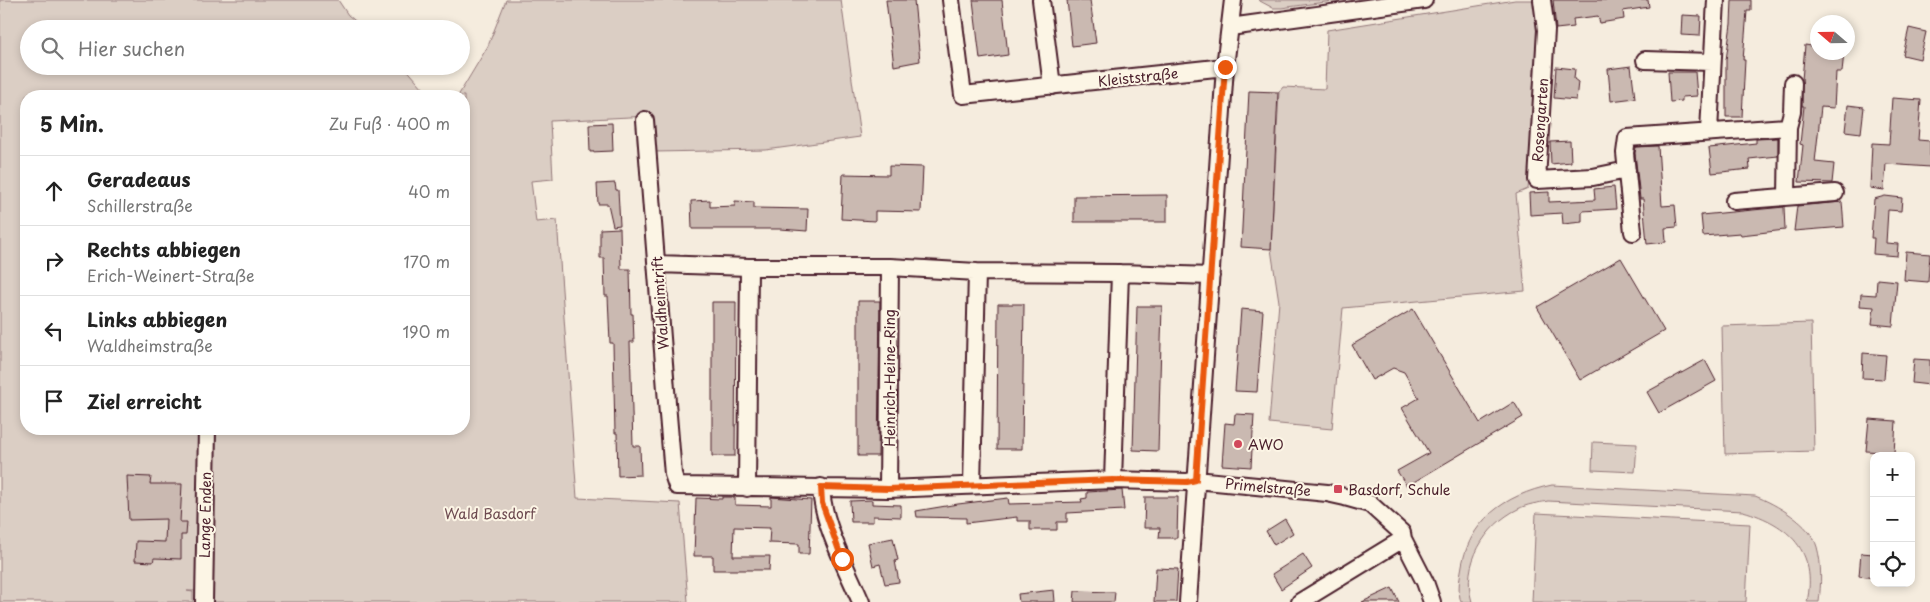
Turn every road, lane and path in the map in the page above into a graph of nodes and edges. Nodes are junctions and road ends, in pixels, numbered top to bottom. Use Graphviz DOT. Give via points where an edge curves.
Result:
graph roads {
  1 [pos="951,0"];
  2 [pos="1041,0"];
  3 [pos="1233,0"];
  4 [pos="1424,0"];
  5 [pos="1542,0"];
  6 [pos="1716,0"];
  7 [pos="1230,27"];
  8 [pos="1645,60"];
  9 [pos="1712,62"];
  10 [pos="1225,67"];
  11 [pos="1793,83"];
  12 [pos="1052,86"];
  13 [pos="645,120"];
  14 [pos="1788,127"];
  15 [pos="1709,131"];
  16 [pos="1627,170"];
  17 [pos="1835,193"];
  18 [pos="1787,196"];
  19 [pos="1734,201"];
  20 [pos="1633,232"];
  21 [pos="657,264"];
  22 [pos="749,267"];
  23 [pos="890,267"];
  24 [pos="977,272"];
  25 [pos="1120,273"];
  26 [pos="1211,276"];
  27 [pos="207,435"];
  28 [pos="1113,480"];
  29 [pos="1196,480"];
  30 [pos="972,485"];
  31 [pos="677,486"];
  32 [pos="821,487"];
  33 [pos="747,488"];
  34 [pos="888,489"];
  35 [pos="1403,539"];
  36 [pos="204,602"];
  37 [pos="861,602"];
  38 [pos="1188,602"];
  39 [pos="1300,602"];
  40 [pos="1432,602"];
  1 -- 12 [label="street, Kleiststraße" via="963,95"];
  2 -- 12 [label="street"];
  3 -- 7 [label="street"];
  4 -- 7 [label="street"];
  5 -- 16 [label="street, Rosengarten" via="1546,30 1536,180 1593,177"];
  6 -- 9 [label="street"];
  7 -- 10 [label="street"];
  8 -- 9 [label="street"];
  9 -- 15 [label="street"];
  10 -- 12 [label="street, Kleiststraße"];
  10 -- 26 [label="street"];
  11 -- 14 [label="street"];
  13 -- 21 [label="street, Waldheimtrift"];
  14 -- 15 [label="street"];
  14 -- 18 [label="street"];
  15 -- 16 [label="street" via="1627,138"];
  16 -- 20 [label="street"];
  17 -- 18 [label="street"];
  18 -- 19 [label="street"];
  21 -- 22 [label="street"];
  21 -- 31 [label="street, Waldheimtrift" via="673,474"];
  22 -- 23 [label="street"];
  22 -- 33 [label="street"];
  23 -- 24 [label="street"];
  23 -- 34 [label="street, Heinrich-Heine-Ring"];
  24 -- 25 [label="street"];
  24 -- 30 [label="street"];
  25 -- 26 [label="street"];
  25 -- 28 [label="street"];
  26 -- 29 [label="street"];
  27 -- 36 [label="street, Lange Enden"];
  28 -- 29 [label="street, Primelstraße"];
  28 -- 30 [label="street, Primelstraße"];
  29 -- 35 [label="street, Primelstraße" via="1327,493 1370,504 1402,533"];
  29 -- 38 [label="street"];
  30 -- 34 [label="street, Primelstraße"];
  31 -- 33 [label="street, Primelstraße"];
  32 -- 33 [label="street, Primelstraße"];
  32 -- 34 [label="street, Primelstraße"];
  32 -- 37 [label="street" via="822,503"];
  35 -- 39 [label="street"];
  35 -- 40 [label="street, Primelstraße"];
}
